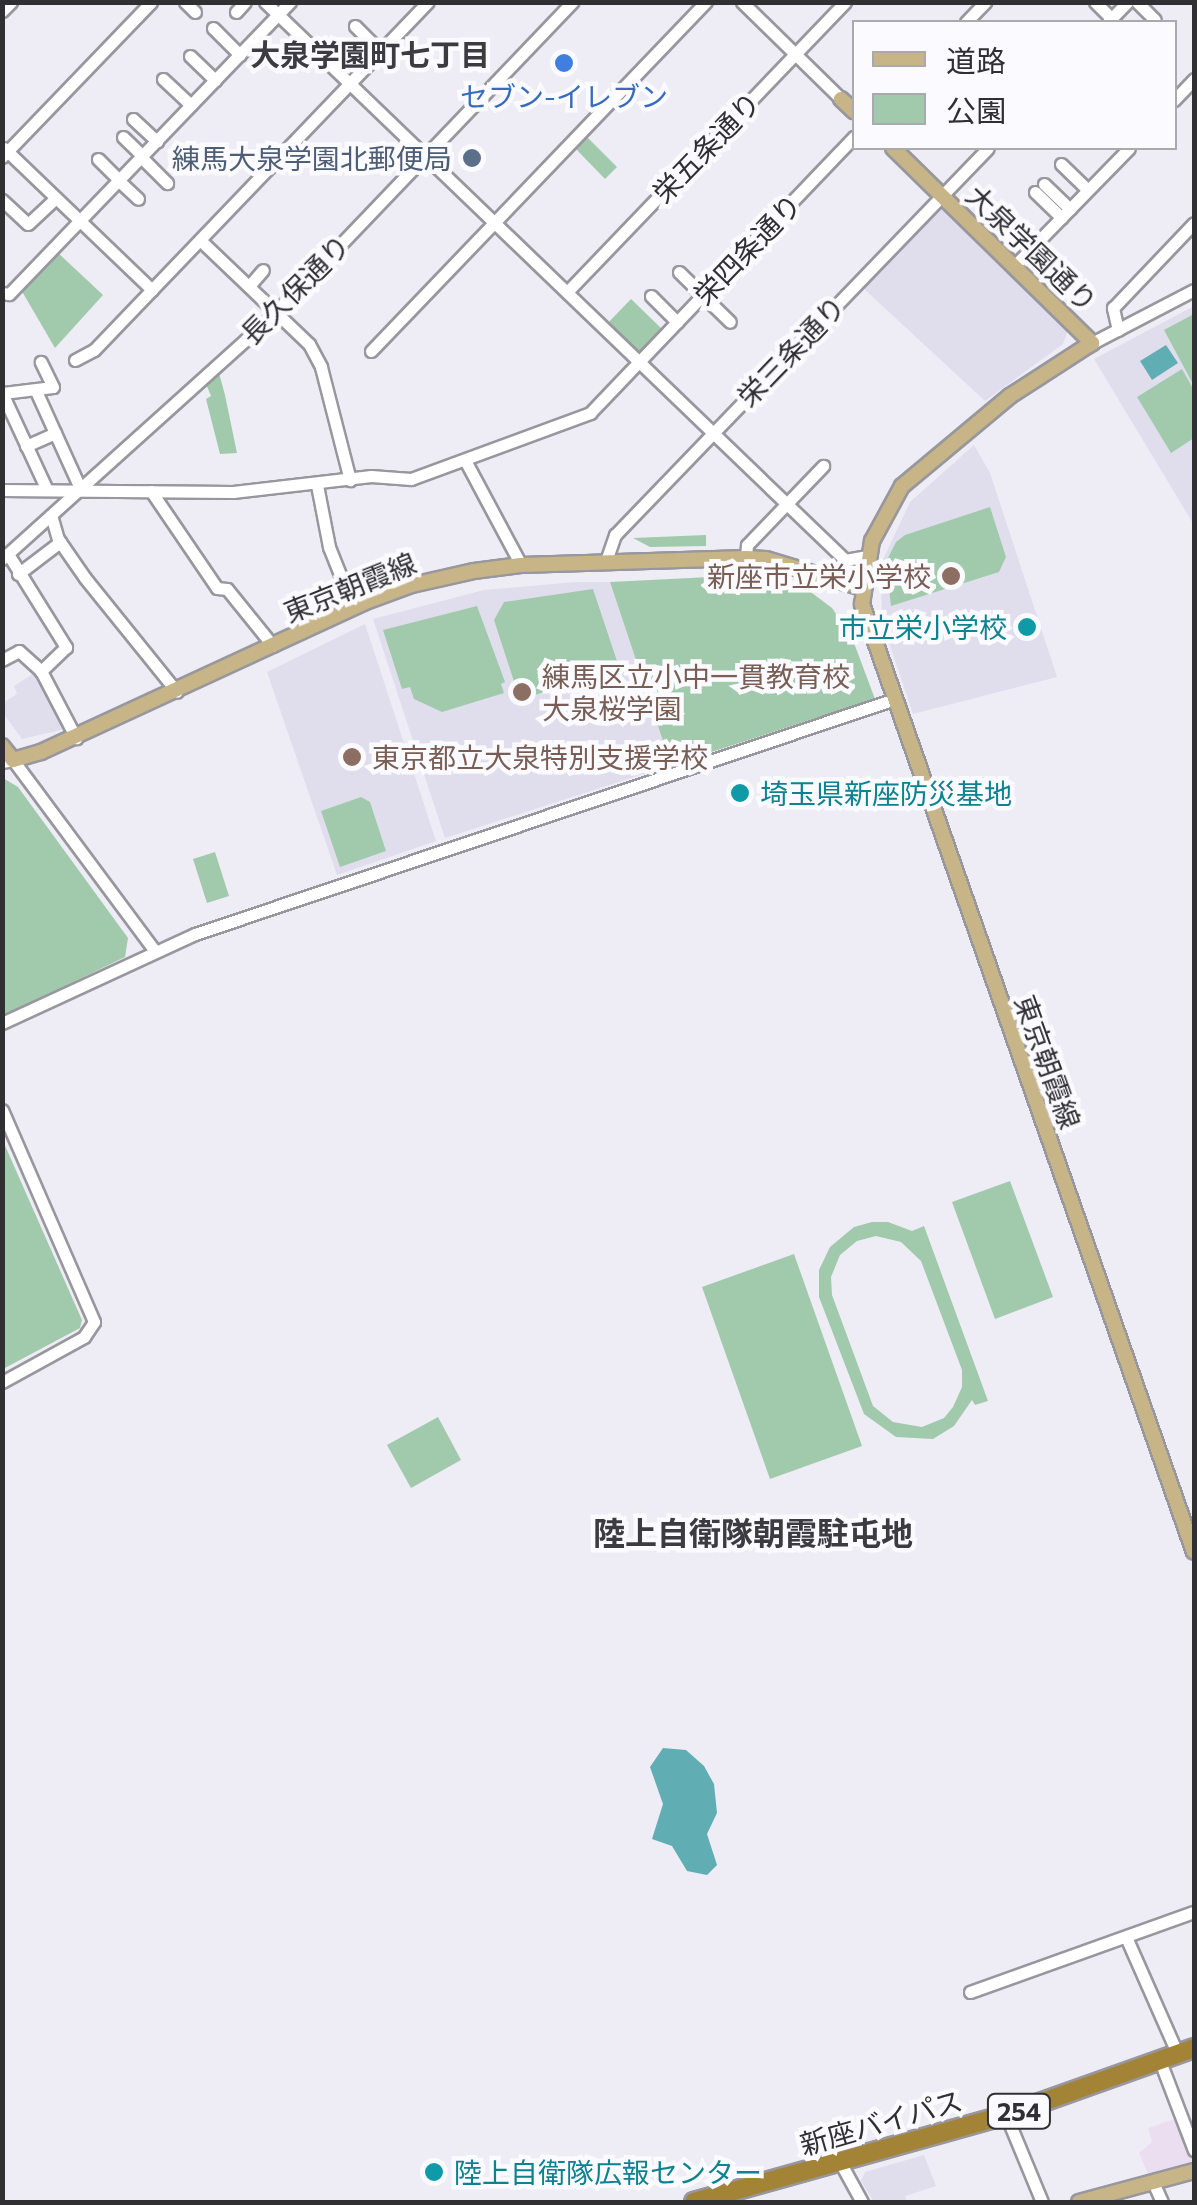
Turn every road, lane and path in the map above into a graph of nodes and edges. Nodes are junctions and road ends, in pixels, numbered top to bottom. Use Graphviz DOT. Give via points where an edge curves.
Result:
graph roads {
  1 [pos="11,2"];
  2 [pos="266,2"];
  3 [pos="290,2"];
  4 [pos="428,2"];
  5 [pos="572,2"];
  6 [pos="706,2"];
  7 [pos="742,2"];
  8 [pos="845,2"];
  9 [pos="1095,2"];
  10 [pos="1127,2"];
  11 [pos="1137,2"];
  12 [pos="143,5"];
  13 [pos="2,11"];
  14 [pos="278,15"];
  15 [pos="1110,20"];
  16 [pos="1155,20"];
  17 [pos="355,26"];
  18 [pos="213,28"];
  19 [pos="381,52"];
  20 [pos="796,54"];
  21 [pos="240,55"];
  22 [pos="190,56"];
  23 [pos="163,79"];
  24 [pos="215,80"];
  25 [pos="350,84"];
  26 [pos="842,98"];
  27 [pos="191,106"];
  28 [pos="852,109"];
  29 [pos="133,119"];
  30 [pos="123,137"];
  31 [pos="852,139"];
  32 [pos="156,142"];
  33 [pos="894,150"];
  34 [pos="986,150"];
  35 [pos="1127,150"];
  36 [pos="4,152"];
  37 [pos="142,156"];
  38 [pos="426,156"];
  39 [pos="98,160"];
  40 [pos="1061,164"];
  41 [pos="119,181"];
  42 [pos="167,182"];
  43 [pos="1040,188"];
  44 [pos="1088,190"];
  45 [pos="942,194"];
  46 [pos="56,198"];
  47 [pos="138,199"];
  48 [pos="2,200"];
  49 [pos="1066,213"];
  50 [pos="80,221"];
  51 [pos="495,223"];
  52 [pos="1194,223"];
  53 [pos="200,240"];
  54 [pos="1016,265"];
  55 [pos="264,270"];
  56 [pos="679,272"];
  57 [pos="249,286"];
  58 [pos="152,290"];
  59 [pos="1194,290"];
  60 [pos="568,292"];
  61 [pos="2,293"];
  62 [pos="702,295"];
  63 [pos="651,296"];
  64 [pos="276,312"];
  65 [pos="677,322"];
  66 [pos="730,322"];
  67 [pos="1118,330"];
  68 [pos="1092,344"];
  69 [pos="371,351"];
  70 [pos="74,360"];
  71 [pos="640,361"];
  72 [pos="42,362"];
  73 [pos="36,391"];
  74 [pos="3,393"];
  75 [pos="713,432"];
  76 [pos="56,433"];
  77 [pos="26,446"];
  78 [pos="466,462"];
  79 [pos="823,466"];
  80 [pos="350,480"];
  81 [pos="317,486"];
  82 [pos="46,488"];
  83 [pos="80,488"];
  84 [pos="2,490"];
  85 [pos="151,491"];
  86 [pos="787,503"];
  87 [pos="50,515"];
  88 [pos="60,542"];
  89 [pos="868,556"];
  90 [pos="5,557"];
  91 [pos="746,558"];
  92 [pos="606,561"];
  93 [pos="521,565"];
  94 [pos="18,574"];
  95 [pos="862,588"];
  96 [pos="353,607"];
  97 [pos="273,646"];
  98 [pos="2,660"];
  99 [pos="40,671"];
  100 [pos="177,692"];
  101 [pos="895,699"];
  102 [pos="76,738"];
  103 [pos="2,746"];
  104 [pos="8,761"];
  105 [pos="155,952"];
  106 [pos="2,1022"];
  107 [pos="2,1110"];
  108 [pos="2,1382"];
  109 [pos="1194,1552"];
  110 [pos="1194,1912"];
  111 [pos="1126,1937"];
  112 [pos="970,1992"];
  113 [pos="1189,2053"];
  114 [pos="1163,2069"];
  115 [pos="1008,2119"];
  116 [pos="1194,2150"];
  117 [pos="842,2165"];
  118 [pos="1194,2171"];
  119 [pos="1153,2182"];
  120 [pos="734,2201"];
  121 [pos="694,2202"];
  122 [pos="862,2202"];
  123 [pos="1042,2202"];
  124 [pos="1079,2202"];
  125 [pos="1162,2202"];
  1 -- 13 [label="street"];
  2 -- 14 [label="street"];
  3 -- 14 [label="street"];
  4 -- 19 [label="street"];
  5 -- 38 [label="street, 長久保通り"];
  6 -- 51 [label="street"];
  7 -- 20 [label="street"];
  8 -- 20 [label="street, 栄五条通り"];
  9 -- 15 [label="street"];
  10 -- 15 [label="street"];
  11 -- 16 [label="street"];
  12 -- 36 [label="street"];
  14 -- 21 [label="street"];
  14 -- 25 [label="street"];
  17 -- 19 [label="street"];
  18 -- 21 [label="street"];
  19 -- 25 [label="street"];
  20 -- 26 [label="street"];
  20 -- 60 [label="street, 栄五条通り"];
  21 -- 24 [label="street"];
  22 -- 24 [label="street"];
  23 -- 27 [label="street"];
  24 -- 27 [label="street"];
  25 -- 38 [label="street"];
  25 -- 53 [label="street"];
  26 -- 28 [label="main road"];
  27 -- 32 [label="street"];
  29 -- 32 [label="street"];
  30 -- 37 [label="street"];
  31 -- 62 [label="street, 栄四条通り"];
  32 -- 37 [label="street"];
  33 -- 45 [label="main road, 大泉学園通り"];
  34 -- 45 [label="street, 栄三条通り"];
  35 -- 44 [label="street"];
  36 -- 46 [label="street"];
  37 -- 41 [label="street"];
  37 -- 42 [label="street"];
  38 -- 51 [label="street"];
  38 -- 64 [label="street, 長久保通り"];
  39 -- 41 [label="street"];
  40 -- 44 [label="street"];
  41 -- 47 [label="street"];
  41 -- 50 [label="street"];
  43 -- 49 [label="street"];
  44 -- 49 [label="street"];
  45 -- 54 [label="main road, 大泉学園通り"];
  45 -- 75 [label="street, 栄三条通り"];
  46 -- 48 [label="street" via="28,224"];
  46 -- 50 [label="street"];
  49 -- 54 [label="street"];
  50 -- 58 [label="street"];
  50 -- 61 [label="street" via="9,294"];
  51 -- 60 [label="street"];
  51 -- 69 [label="street"];
  52 -- 67 [label="street" via="1112,308"];
  53 -- 57 [label="street"];
  53 -- 58 [label="street"];
  54 -- 68 [label="main road, 大泉学園通り"];
  55 -- 57 [label="street"];
  56 -- 62 [label="street"];
  57 -- 64 [label="street"];
  58 -- 70 [label="street" via="94,350"];
  59 -- 67 [label="street"];
  60 -- 71 [label="street"];
  62 -- 65 [label="street, 栄四条通り"];
  62 -- 66 [label="street"];
  63 -- 65 [label="street"];
  64 -- 80 [label="street" via="309,344 321,368"];
  64 -- 83 [label="street, 長久保通り"];
  65 -- 71 [label="street, 栄四条通り"];
  67 -- 68 [label="street"];
  68 -- 89 [label="main road, 東京朝霞線" via="1010,396 902,486"];
  71 -- 75 [label="street"];
  71 -- 78 [label="street, 栄四条通り" via="590,413"];
  72 -- 73 [label="street" via="53,386"];
  73 -- 74 [label="street"];
  73 -- 76 [label="street"];
  74 -- 77 [label="street"];
  75 -- 86 [label="street"];
  75 -- 92 [label="street, 栄三条通り" via="614,537"];
  76 -- 77 [label="street"];
  76 -- 83 [label="street"];
  77 -- 82 [label="street"];
  78 -- 80 [label="street, 栄四条通り" via="411,479"];
  78 -- 93 [label="street"];
  79 -- 86 [label="street"];
  80 -- 81 [label="street, 栄四条通り"];
  81 -- 85 [label="street, 栄四条通り"];
  81 -- 96 [label="street" via="329,547"];
  82 -- 83 [label="street, 栄四条通り"];
  82 -- 84 [label="street, 栄四条通り"];
  83 -- 85 [label="street, 栄四条通り"];
  83 -- 87 [label="street, 長久保通り"];
  85 -- 97 [label="street" via="216,588 227,589"];
  86 -- 89 [label="street" via="846,560"];
  86 -- 91 [label="street" via="747,545"];
  87 -- 88 [label="street"];
  87 -- 90 [label="street, 長久保通り"];
  88 -- 94 [label="street"];
  88 -- 100 [label="street"];
  89 -- 95 [label="main road, 東京朝霞線"];
  90 -- 94 [label="street"];
  91 -- 92 [label="main road, 東京朝霞線"];
  91 -- 95 [label="main road, 東京朝霞線"];
  92 -- 93 [label="main road, 東京朝霞線"];
  93 -- 96 [label="main road, 東京朝霞線" via="430,580"];
  94 -- 99 [label="street" via="66,647"];
  95 -- 101 [label="main road, 東京朝霞線"];
  96 -- 97 [label="main road, 東京朝霞線"];
  97 -- 100 [label="main road, 東京朝霞線"];
  98 -- 99 [label="street" via="20,651"];
  99 -- 102 [label="street"];
  100 -- 102 [label="main road, 東京朝霞線"];
  101 -- 105 [label="street" via="435,850"];
  101 -- 109 [label="main road, 東京朝霞線"];
  102 -- 104 [label="main road, 東京朝霞線"];
  103 -- 104 [label="main road"];
  104 -- 105 [label="street"];
  105 -- 106 [label="street"];
  107 -- 108 [label="street" via="94,1322 84,1337"];
  110 -- 111 [label="street"];
  111 -- 112 [label="street"];
  111 -- 113 [label="street"];
  113 -- 114 [label="highway, 新座バイパス / 254"];
  113 -- 115 [label="highway, 新座バイパス / 254"];
  114 -- 115 [label="highway, 新座バイパス / 254"];
  114 -- 116 [label="street"];
  115 -- 117 [label="highway, 新座バイパス / 254"];
  115 -- 123 [label="street"];
  117 -- 120 [label="highway, 新座バイパス / 254"];
  117 -- 121 [label="highway, 新座バイパス / 254"];
  117 -- 122 [label="street"];
  118 -- 119 [label="main road"];
  119 -- 124 [label="main road"];
  119 -- 125 [label="street"];
}
